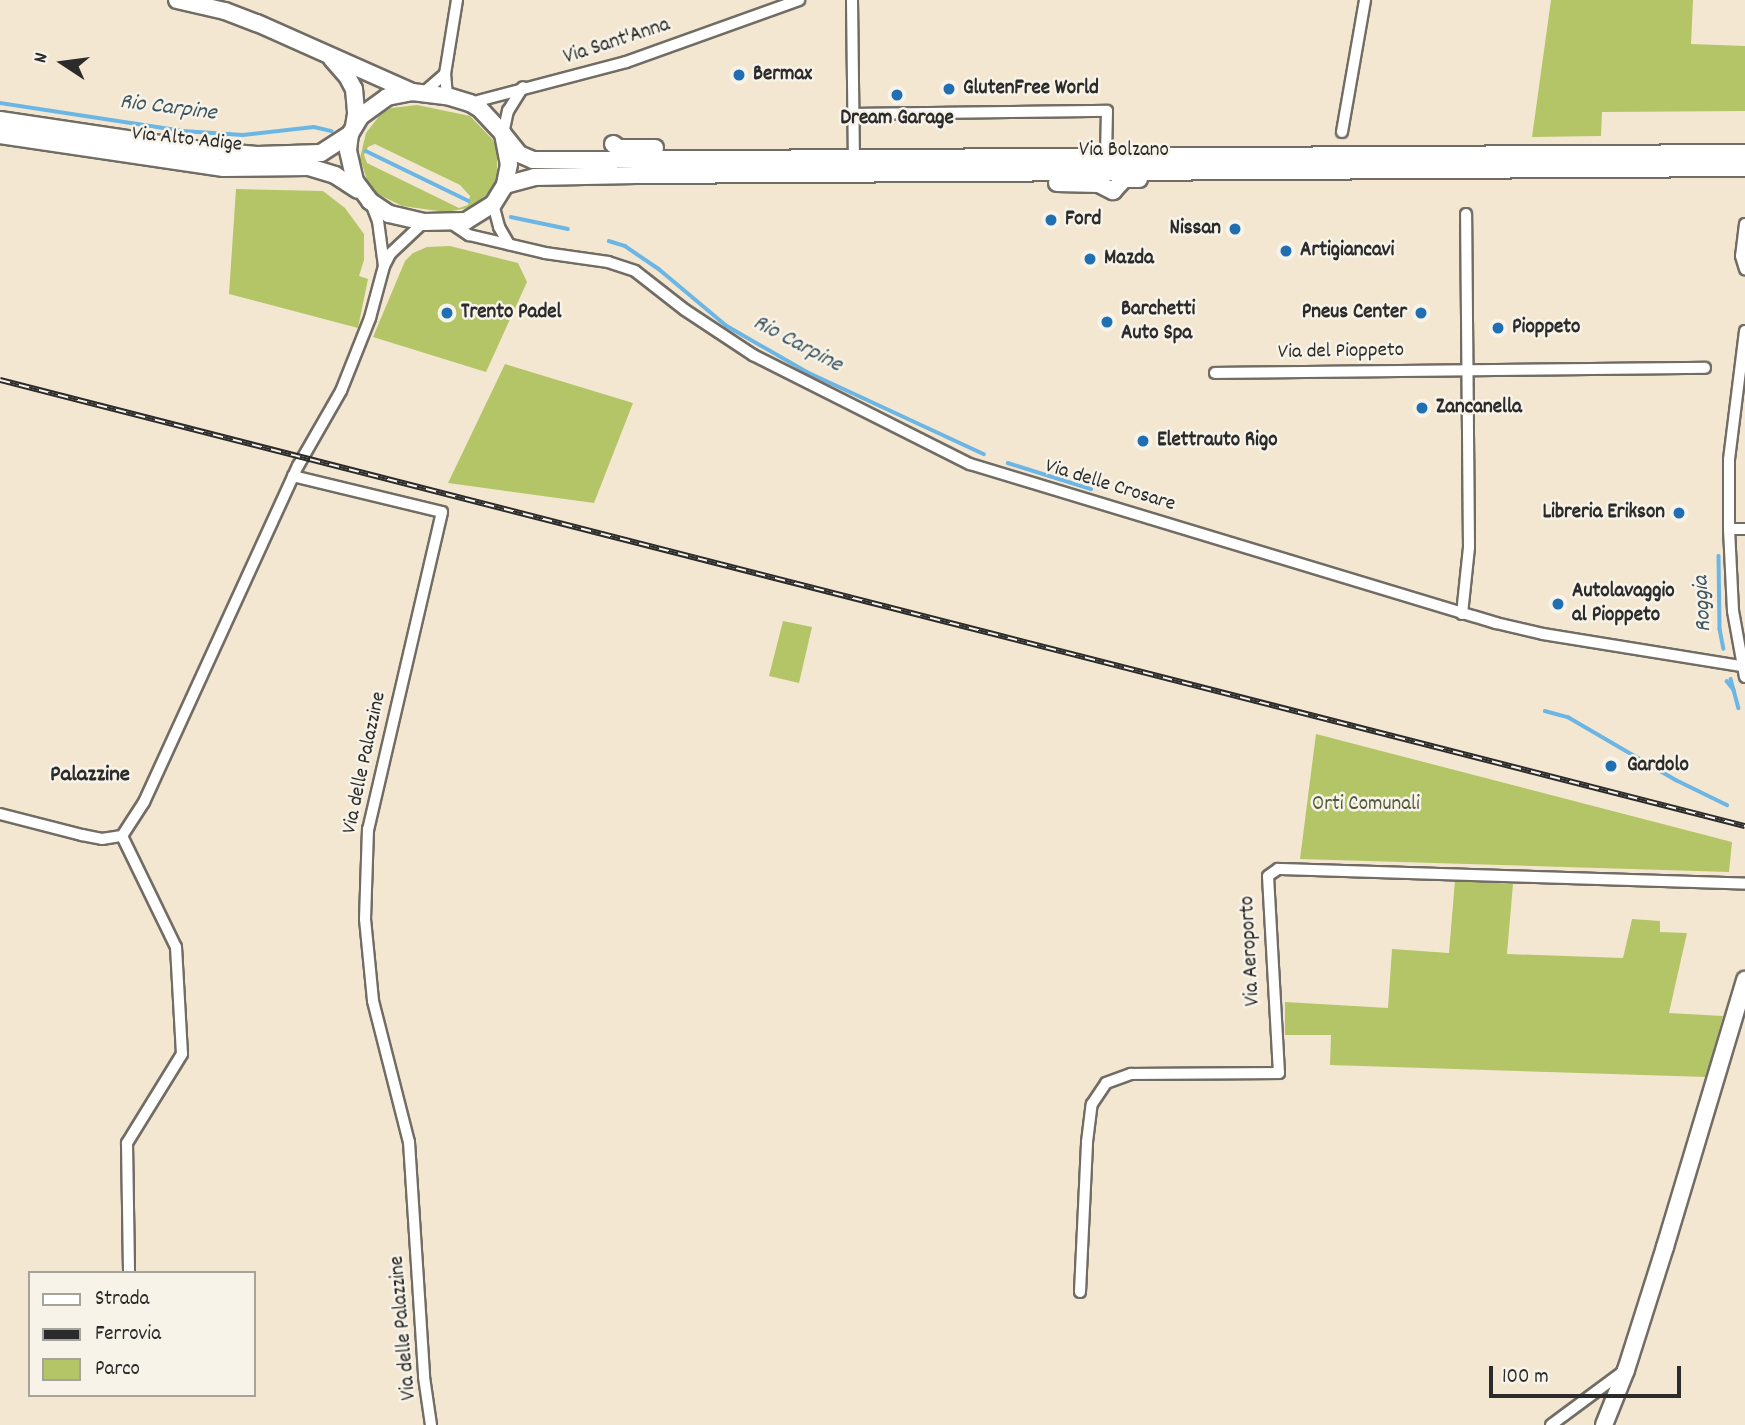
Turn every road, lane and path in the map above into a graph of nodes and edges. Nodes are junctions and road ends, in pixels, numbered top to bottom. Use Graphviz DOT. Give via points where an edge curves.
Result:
graph roads {
  1 [pos="177,0"];
  2 [pos="457,0"];
  3 [pos="799,0"];
  4 [pos="852,0"];
  5 [pos="1365,0"];
  6 [pos="328,55"];
  7 [pos="444,74"];
  8 [pos="523,87"];
  9 [pos="418,93"];
  10 [pos="447,96"];
  11 [pos="470,103"];
  12 [pos="854,114"];
  13 [pos="0,120"];
  14 [pos="352,131"];
  15 [pos="1342,132"];
  16 [pos="503,134"];
  17 [pos="0,135"];
  18 [pos="613,144"];
  19 [pos="1745,153"];
  20 [pos="1106,156"];
  21 [pos="854,158"];
  22 [pos="714,159"];
  23 [pos="1745,168"];
  24 [pos="505,185"];
  25 [pos="367,197"];
  26 [pos="494,204"];
  27 [pos="1466,214"];
  28 [pos="424,222"];
  29 [pos="451,223"];
  30 [pos="1745,224"];
  31 [pos="509,244"];
  32 [pos="384,265"];
  33 [pos="1745,269"];
  34 [pos="1745,331"];
  35 [pos="1705,368"];
  36 [pos="1467,370"];
  37 [pos="1215,373"];
  38 [pos="1740,402"];
  39 [pos="293,476"];
  40 [pos="1728,529"];
  41 [pos="1745,529"];
  42 [pos="1462,614"];
  43 [pos="1743,671"];
  44 [pos="0,814"];
  45 [pos="122,836"];
  46 [pos="1745,884"];
  47 [pos="1745,980"];
  48 [pos="129,1271"];
  49 [pos="1080,1292"];
  50 [pos="1626,1370"];
  51 [pos="431,1425"];
  52 [pos="1551,1425"];
  53 [pos="1604,1425"];
  1 -- 6 [label="main road" via="225,11"];
  2 -- 7 [label="street"];
  3 -- 8 [label="street, Via Sant'Anna" via="626,62"];
  4 -- 12 [label="street"];
  5 -- 15 [label="street"];
  6 -- 9 [label="main road"];
  6 -- 14 [label="main road" via="354,89"];
  7 -- 9 [label="street"];
  7 -- 10 [label="street"];
  8 -- 11 [label="street, Via Sant'Anna"];
  8 -- 16 [label="street" via="508,111"];
  9 -- 10 [label="main road"];
  9 -- 14 [label="main road" via="387,97 373,105"];
  10 -- 11 [label="main road"];
  11 -- 16 [label="main road"];
  12 -- 20 [label="street, Via Bolzano" via="1107,111"];
  12 -- 21 [label="street"];
  13 -- 14 [label="main road, Via Alto Adige" via="257,155 321,153"];
  14 -- 25 [label="main road" via="349,164"];
  16 -- 22 [label="main road, Via Bolzano" via="519,154 533,160"];
  16 -- 24 [label="main road" via="509,164"];
  17 -- 25 [label="main road, Via Alto Adige" via="224,168 309,167 335,175"];
  18 -- 22 [label="main road" via="619,148 690,149"];
  19 -- 20 [label="main road, Via Bolzano"];
  20 -- 21 [label="main road, Via Bolzano"];
  21 -- 22 [label="main road, Via Bolzano"];
  23 -- 24 [label="main road" via="1228,172 1215,180 1124,179 1113,191 1099,184 1009,182 976,172 547,176"];
  24 -- 26 [label="main road"];
  25 -- 28 [label="main road" via="389,214"];
  25 -- 32 [label="street" via="378,221"];
  26 -- 29 [label="main road" via="466,221"];
  26 -- 31 [label="street"];
  27 -- 36 [label="street"];
  28 -- 29 [label="main road"];
  28 -- 32 [label="street"];
  29 -- 31 [label="street, Via delle Crosare" via="469,235"];
  30 -- 33 [label="street" via="1741,256"];
  31 -- 42 [label="street, Via delle Crosare" via="635,271 753,355 970,464"];
  32 -- 39 [label="street" via="370,318 341,391"];
  34 -- 38 [label="street"];
  35 -- 36 [label="street, Via del Pioppeto"];
  36 -- 37 [label="street, Via del Pioppeto"];
  36 -- 42 [label="street" via="1469,547"];
  38 -- 40 [label="street"];
  39 -- 45 [label="street" via="145,802"];
  39 -- 51 [label="street, Via delle Palazzine" via="442,512 368,829 365,919 373,1001 410,1142"];
  40 -- 41 [label="street"];
  40 -- 43 [label="street" via="1733,611"];
  42 -- 43 [label="street, Via delle Crosare"];
  44 -- 45 [label="street" via="102,839"];
  45 -- 48 [label="street" via="176,947 182,1054 127,1143"];
  46 -- 49 [label="street, Via Aeroporto" via="1278,869 1268,876 1279,1073 1131,1074 1106,1083 1092,1104 1087,1142"];
  47 -- 50 [label="main road"];
  50 -- 52 [label="street"];
  50 -- 53 [label="main road"];
}
